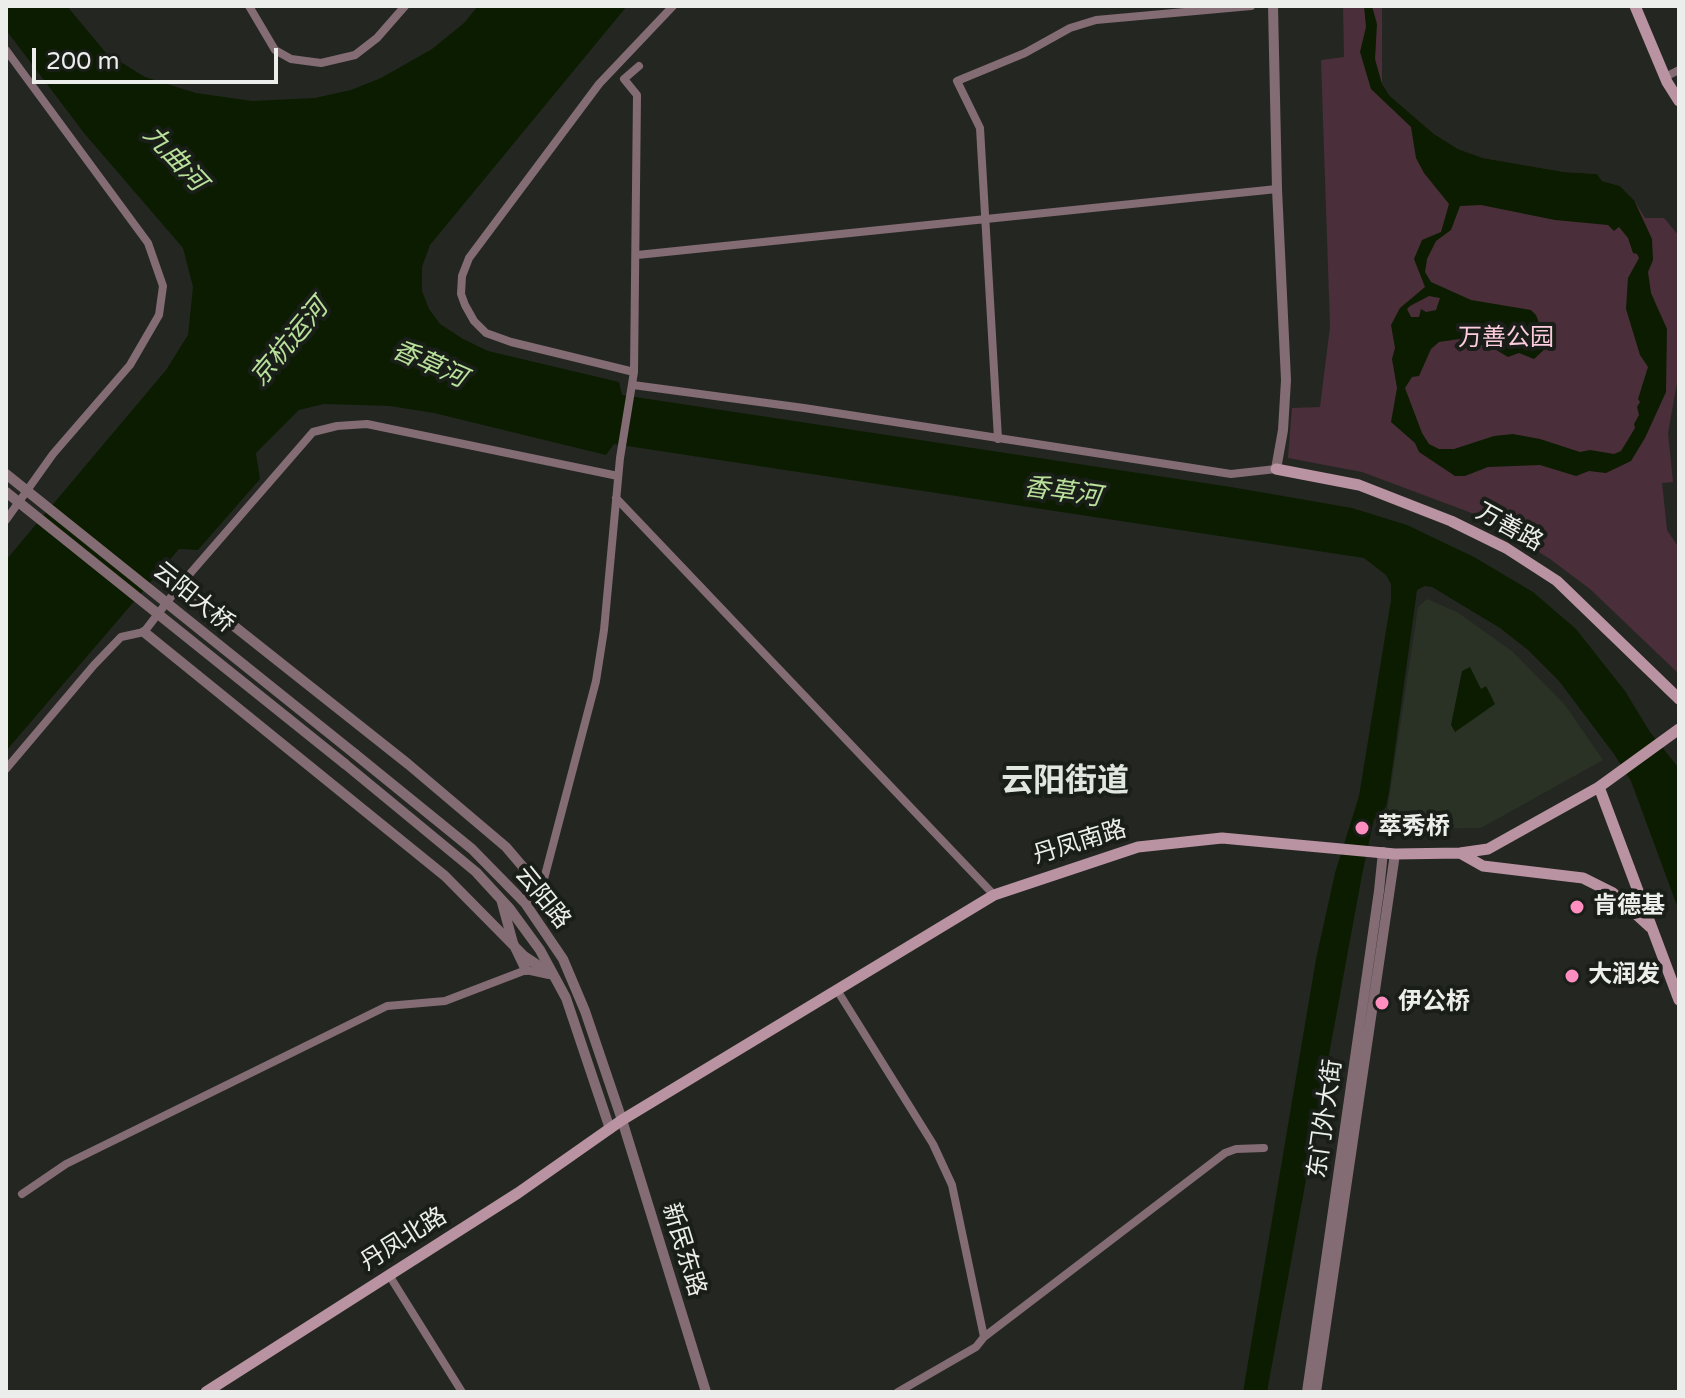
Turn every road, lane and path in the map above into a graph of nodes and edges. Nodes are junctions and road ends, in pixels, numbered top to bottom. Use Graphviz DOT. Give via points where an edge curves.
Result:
graph roads {
  1 [pos="249,6"];
  2 [pos="405,6"];
  3 [pos="673,6"];
  4 [pos="1251,6"];
  5 [pos="1273,6"];
  6 [pos="1635,6"];
  7 [pos="6,50"];
  8 [pos="639,66"];
  9 [pos="1679,70"];
  10 [pos="1665,77"];
  11 [pos="1679,101"];
  12 [pos="1277,189"];
  13 [pos="985,217"];
  14 [pos="637,255"];
  15 [pos="634,372"];
  16 [pos="633,387"];
  17 [pos="998,439"];
  18 [pos="1276,469"];
  19 [pos="6,474"];
  20 [pos="618,476"];
  21 [pos="6,492"];
  22 [pos="616,498"];
  23 [pos="6,520"];
  24 [pos="181,584"];
  25 [pos="144,632"];
  26 [pos="1679,699"];
  27 [pos="1675,732"];
  28 [pos="355,754"];
  29 [pos="345,764"];
  30 [pos="6,769"];
  31 [pos="1599,787"];
  32 [pos="1389,853"];
  33 [pos="1460,853"];
  34 [pos="540,887"];
  35 [pos="994,895"];
  36 [pos="500,897"];
  37 [pos="529,907"];
  38 [pos="1652,929"];
  39 [pos="513,943"];
  40 [pos="526,970"];
  41 [pos="554,976"];
  42 [pos="837,990"];
  43 [pos="1679,1000"];
  44 [pos="622,1120"];
  45 [pos="610,1129"];
  46 [pos="1264,1148"];
  47 [pos="22,1194"];
  48 [pos="389,1275"];
  49 [pos="984,1337"];
  50 [pos="206,1392"];
  51 [pos="462,1392"];
  52 [pos="706,1392"];
  53 [pos="898,1392"];
  54 [pos="1307,1392"];
  55 [pos="1316,1392"];
  1 -- 2 [label="street" via="275,50 291,59 321,63 355,55"];
  3 -- 15 [label="street" via="599,84 469,258 462,276 465,305 486,333"];
  4 -- 13 [label="street" via="1096,20 957,81 980,128"];
  5 -- 12 [label="street"];
  6 -- 10 [label="main road"];
  7 -- 23 [label="street" via="148,243 163,286 159,315 130,365 53,454"];
  8 -- 14 [label="street" via="624,79 637,95"];
  9 -- 10 [label="street"];
  10 -- 11 [label="main road"];
  12 -- 13 [label="street"];
  12 -- 18 [label="street" via="1286,380"];
  13 -- 14 [label="street"];
  13 -- 17 [label="street"];
  14 -- 15 [label="street"];
  15 -- 16 [label="street"];
  16 -- 17 [label="street"];
  16 -- 20 [label="street"];
  17 -- 18 [label="street" via="1231,474"];
  18 -- 26 [label="main road, 万善路" via="1373,490 1506,548 1557,581"];
  19 -- 28 [label="street, 云阳大桥, bridge"];
  20 -- 22 [label="street"];
  20 -- 24 [label="street" via="367,424 337,426 313,432"];
  21 -- 29 [label="street, 云阳大桥, bridge"];
  22 -- 34 [label="street" via="596,681"];
  22 -- 35 [label="street"];
  24 -- 25 [label="street"];
  24 -- 34 [label="street" via="419,773 506,847"];
  25 -- 30 [label="street" via="121,637"];
  25 -- 39 [label="street" via="445,876"];
  27 -- 31 [label="main road, 丹凤南路"];
  28 -- 37 [label="street, 云阳路" via="472,849"];
  29 -- 36 [label="street, 云阳路"];
  31 -- 33 [label="main road, 丹凤南路" via="1488,849"];
  31 -- 38 [label="main road"];
  32 -- 33 [label="main road, 丹凤南路"];
  32 -- 35 [label="main road, 丹凤南路" via="1222,838 1138,847"];
  32 -- 54 [label="street, 东门外大街" via="1379,891"];
  32 -- 55 [label="street, 东门外大街"];
  33 -- 38 [label="main road" via="1483,866 1583,878 1613,893"];
  34 -- 37 [label="street"];
  35 -- 42 [label="main road, 丹凤南路"];
  36 -- 39 [label="street"];
  36 -- 41 [label="street, 云阳路"];
  37 -- 44 [label="street, 云阳路" via="563,959"];
  38 -- 43 [label="main road"];
  39 -- 40 [label="street"];
  39 -- 41 [label="street"];
  40 -- 41 [label="street"];
  40 -- 47 [label="street" via="445,1001 387,1006 66,1164"];
  41 -- 45 [label="street, 云阳路"];
  42 -- 44 [label="main road, 丹凤南路"];
  42 -- 49 [label="street" via="933,1144 952,1185"];
  44 -- 45 [label="main road, 丹凤北路"];
  44 -- 52 [label="street, 新民东路"];
  45 -- 48 [label="main road, 丹凤北路"];
  46 -- 49 [label="street" via="1225,1153"];
  48 -- 50 [label="main road, 丹凤北路"];
  48 -- 51 [label="street"];
  49 -- 53 [label="street" via="976,1347"];
}
